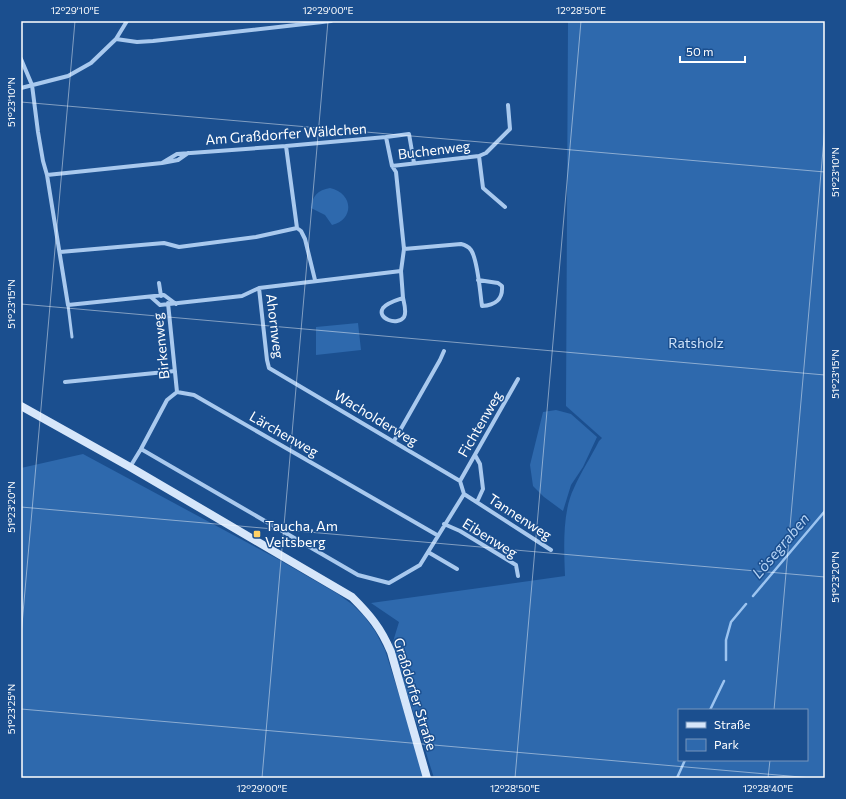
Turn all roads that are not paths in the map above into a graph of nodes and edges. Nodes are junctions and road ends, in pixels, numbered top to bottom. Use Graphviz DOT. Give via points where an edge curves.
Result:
graph roads {
  1 [pos="127,21"];
  2 [pos="331,21"];
  3 [pos="116,39"];
  4 [pos="21,58"];
  5 [pos="32,85"];
  6 [pos="21,88"];
  7 [pos="508,106"];
  8 [pos="386,137"];
  9 [pos="286,146"];
  10 [pos="479,156"];
  11 [pos="414,163"];
  12 [pos="392,166"];
  13 [pos="47,174"];
  14 [pos="506,207"];
  15 [pos="297,228"];
  16 [pos="404,249"];
  17 [pos="60,252"];
  18 [pos="401,271"];
  19 [pos="315,280"];
  20 [pos="478,280"];
  21 [pos="159,283"];
  22 [pos="259,288"];
  23 [pos="161,296"];
  24 [pos="151,297"];
  25 [pos="168,298"];
  26 [pos="403,298"];
  27 [pos="176,304"];
  28 [pos="68,305"];
  29 [pos="168,305"];
  30 [pos="72,337"];
  31 [pos="444,351"];
  32 [pos="269,368"];
  33 [pos="175,371"];
  34 [pos="518,379"];
  35 [pos="65,382"];
  36 [pos="177,392"];
  37 [pos="21,406"];
  38 [pos="394,441"];
  39 [pos="140,449"];
  40 [pos="475,455"];
  41 [pos="130,467"];
  42 [pos="460,481"];
  43 [pos="464,494"];
  44 [pos="477,502"];
  45 [pos="444,524"];
  46 [pos="437,535"];
  47 [pos="551,550"];
  48 [pos="428,552"];
  49 [pos="457,569"];
  50 [pos="518,576"];
  51 [pos="427,778"];
  1 -- 3 [label="street"];
  2 -- 3 [label="street" via="153,41"];
  3 -- 5 [label="street" via="91,63 68,76"];
  4 -- 5 [label="street"];
  5 -- 6 [label="street"];
  5 -- 13 [label="street"];
  7 -- 10 [label="street, Buchenweg" via="510,129 486,153"];
  8 -- 9 [label="street, Am Graßdorfer Wäldchen"];
  8 -- 11 [label="street, Am Graßdorfer Wäldchen" via="409,134"];
  8 -- 12 [label="street, Am Graßdorfer Wäldchen"];
  9 -- 13 [label="street, Am Graßdorfer Wäldchen" via="177,154 162,163"];
  9 -- 15 [label="street"];
  10 -- 11 [label="street, Buchenweg"];
  10 -- 14 [label="street, Buchenweg" via="483,188"];
  11 -- 12 [label="street, Buchenweg"];
  12 -- 16 [label="street, Am Graßdorfer Wäldchen" via="396,172"];
  13 -- 17 [label="street"];
  15 -- 17 [label="street" via="256,237 179,247 164,243"];
  15 -- 19 [label="street" via="305,239"];
  16 -- 18 [label="street, Am Graßdorfer Wäldchen"];
  16 -- 20 [label="street" via="461,244 468,246 475,260"];
  17 -- 28 [label="street"];
  18 -- 19 [label="street"];
  18 -- 26 [label="street, Am Graßdorfer Wäldchen"];
  19 -- 22 [label="street"];
  20 -- 20 [label="street" via="482,306 491,305 500,299 503,294 502,286"];
  21 -- 23 [label="street"];
  22 -- 27 [label="street" via="242,296"];
  22 -- 32 [label="street, Ahornweg"];
  23 -- 24 [label="street"];
  23 -- 25 [label="street"];
  24 -- 28 [label="street"];
  24 -- 29 [label="street" via="160,305"];
  25 -- 27 [label="street"];
  25 -- 29 [label="street, Birkenweg"];
  26 -- 26 [label="street, Am Graßdorfer Wäldchen" via="382,309 384,318 394,321 404,316"];
  27 -- 29 [label="street"];
  28 -- 30 [label="lane"];
  29 -- 33 [label="street, Birkenweg"];
  31 -- 38 [label="street"];
  32 -- 38 [label="street, Wacholderweg"];
  33 -- 35 [label="street"];
  33 -- 36 [label="street, Birkenweg"];
  34 -- 40 [label="street, Fichtenweg"];
  36 -- 39 [label="street" via="168,400"];
  36 -- 46 [label="street, Lärchenweg" via="194,395"];
  37 -- 41 [label="street, Graßdorfer Straße"];
  38 -- 42 [label="street, Wacholderweg"];
  39 -- 41 [label="street"];
  39 -- 48 [label="street" via="358,575 389,583 420,565"];
  40 -- 42 [label="street, Fichtenweg"];
  40 -- 44 [label="street, Tannenweg" via="480,464 483,489"];
  41 -- 51 [label="street, Graßdorfer Straße" via="352,597 366,611 380,628 391,652"];
  42 -- 43 [label="street"];
  43 -- 44 [label="street, Tannenweg"];
  43 -- 45 [label="street"];
  44 -- 47 [label="street, Tannenweg"];
  45 -- 46 [label="street"];
  45 -- 50 [label="street, Eibenweg" via="516,565"];
  46 -- 48 [label="street"];
  48 -- 49 [label="street"];
}
